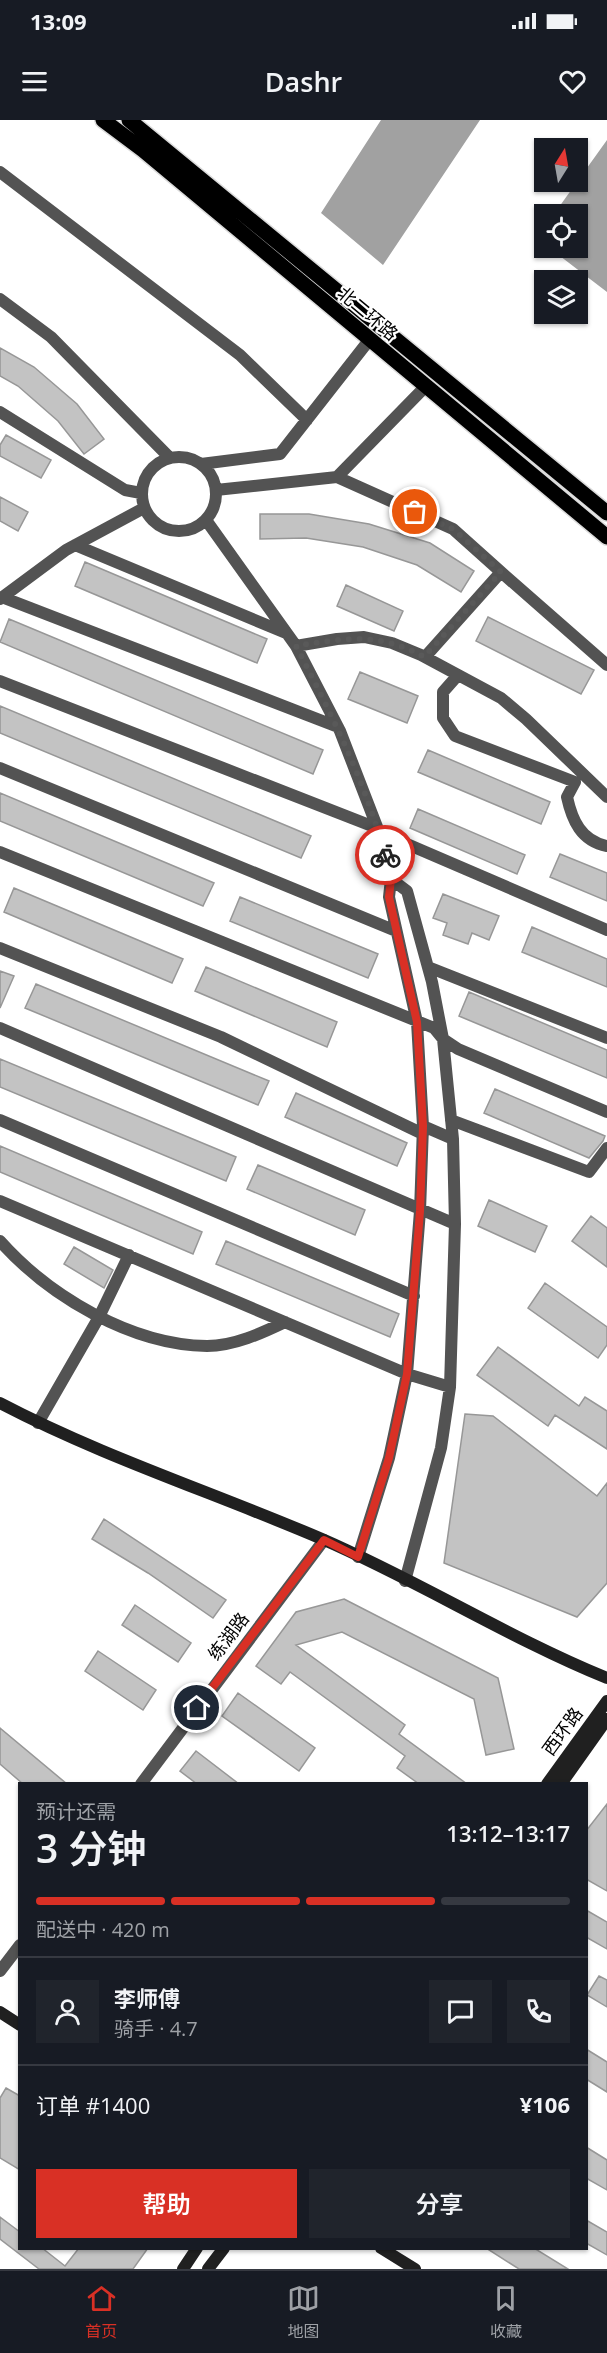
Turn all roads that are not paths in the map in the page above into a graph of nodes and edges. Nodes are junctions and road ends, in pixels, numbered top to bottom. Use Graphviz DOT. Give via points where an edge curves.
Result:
graph roads {
  1 [pos="103,120"];
  2 [pos="129,120"];
  3 [pos="0,173"];
  4 [pos="0,299"];
  5 [pos="370,339"];
  6 [pos="426,386"];
  7 [pos="1,414"];
  8 [pos="307,420"];
  9 [pos="170,458"];
  10 [pos="201,464"];
  11 [pos="337,477"];
  12 [pos="216,490"];
  13 [pos="141,493"];
  14 [pos="144,508"];
  15 [pos="607,513"];
  16 [pos="206,520"];
  17 [pos="607,537"];
  18 [pos="75,545"];
  19 [pos="501,572"];
  20 [pos="1,598"];
  21 [pos="286,633"];
  22 [pos="296,646"];
  23 [pos="424,657"];
  24 [pos="607,664"];
  25 [pos="458,675"];
  26 [pos="0,681"];
  27 [pos="338,727"];
  28 [pos="0,768"];
  29 [pos="607,797"];
  30 [pos="378,830"];
  31 [pos="607,846"];
  32 [pos="0,852"];
  33 [pos="391,879"];
  34 [pos="607,930"];
  35 [pos="396,931"];
  36 [pos="0,948"];
  37 [pos="428,967"];
  38 [pos="417,1022"];
  39 [pos="0,1028"];
  40 [pos="607,1038"];
  41 [pos="443,1039"];
  42 [pos="607,1112"];
  43 [pos="0,1120"];
  44 [pos="451,1120"];
  45 [pos="423,1130"];
  46 [pos="453,1139"];
  47 [pos="607,1148"];
  48 [pos="0,1201"];
  49 [pos="420,1211"];
  50 [pos="455,1224"];
  51 [pos="0,1241"];
  52 [pos="129,1256"];
  53 [pos="414,1296"];
  54 [pos="99,1317"];
  55 [pos="285,1322"];
  56 [pos="407,1374"];
  57 [pos="450,1387"];
  58 [pos="0,1403"];
  59 [pos="38,1423"];
  60 [pos="324,1540"];
  61 [pos="358,1557"];
  62 [pos="405,1581"];
  63 [pos="607,1678"];
  64 [pos="607,1701"];
  65 [pos="607,1719"];
  66 [pos="142,1782"];
  67 [pos="548,1782"];
  68 [pos="562,1782"];
  69 [pos="18,1948"];
  70 [pos="0,1971"];
  71 [pos="0,2012"];
  72 [pos="18,2024"];
  73 [pos="196,2250"];
  74 [pos="222,2250"];
  75 [pos="384,2250"];
  76 [pos="183,2269"];
  77 [pos="208,2269"];
  78 [pos="415,2269"];
  1 -- 5 [label="main road, 北二环路"];
  2 -- 15 [label="main road, 北二环路"];
  3 -- 8 [label="street" via="240,355"];
  4 -- 9 [label="street" via="51,337"];
  5 -- 6 [label="main road, 北二环路"];
  5 -- 8 [label="street"];
  6 -- 11 [label="street"];
  6 -- 17 [label="main road, 北二环路"];
  7 -- 13 [label="street" via="125,490"];
  8 -- 10 [label="street" via="280,454"];
  9 -- 10 [label="street" via="186,458"];
  9 -- 13 [label="street" via="150,471"];
  10 -- 12 [label="street"];
  11 -- 12 [label="street"];
  11 -- 19 [label="street" via="453,529"];
  12 -- 16 [label="street" via="214,506"];
  13 -- 14 [label="street"];
  14 -- 16 [label="street" via="152,521 179,532 194,529"];
  14 -- 18 [label="street"];
  16 -- 21 [label="street"];
  18 -- 20 [label="street"];
  18 -- 21 [label="street"];
  19 -- 23 [label="street"];
  19 -- 24 [label="street"];
  20 -- 27 [label="street"];
  21 -- 22 [label="street"];
  22 -- 23 [label="street" via="364,637 392,643"];
  22 -- 27 [label="street"];
  23 -- 25 [label="street"];
  25 -- 29 [label="street" via="501,698"];
  25 -- 31 [label="street" via="443,692 443,718 455,736 575,782 567,797 570,812 580,832"];
  26 -- 30 [label="street"];
  27 -- 30 [label="street"];
  28 -- 35 [label="street"];
  30 -- 33 [label="street"];
  30 -- 34 [label="street"];
  32 -- 38 [label="street"];
  33 -- 35 [label="street" via="389,897"];
  33 -- 37 [label="street" via="407,891"];
  35 -- 38 [label="street"];
  36 -- 45 [label="street" via="221,1037"];
  37 -- 40 [label="street"];
  37 -- 41 [label="street"];
  38 -- 41 [label="street" via="434,1028"];
  38 -- 45 [label="street"];
  39 -- 49 [label="street"];
  41 -- 42 [label="street" via="458,1049"];
  41 -- 44 [label="street"];
  43 -- 53 [label="street"];
  44 -- 46 [label="street"];
  44 -- 47 [label="street" via="589,1172"];
  45 -- 46 [label="street"];
  45 -- 49 [label="street"];
  46 -- 50 [label="street"];
  48 -- 52 [label="street"];
  49 -- 50 [label="street"];
  49 -- 53 [label="street"];
  50 -- 57 [label="street"];
  51 -- 54 [label="street" via="45,1284"];
  52 -- 54 [label="street"];
  52 -- 55 [label="street"];
  53 -- 56 [label="street"];
  54 -- 55 [label="street" via="169,1340 207,1346 259,1334"];
  54 -- 59 [label="street"];
  55 -- 56 [label="street"];
  56 -- 57 [label="street"];
  56 -- 61 [label="street" via="389,1458"];
  57 -- 62 [label="street" via="439,1460"];
  58 -- 59 [label="street"];
  59 -- 60 [label="street"];
  60 -- 61 [label="street"];
  60 -- 66 [label="street, 练湖路"];
  61 -- 62 [label="street"];
  62 -- 63 [label="street"];
  64 -- 67 [label="street, 西环路"];
  65 -- 68 [label="street, 西环路"];
  69 -- 70 [label="street"];
  71 -- 72 [label="street"];
  73 -- 76 [label="street"];
  74 -- 77 [label="street"];
  75 -- 78 [label="street"];
}
